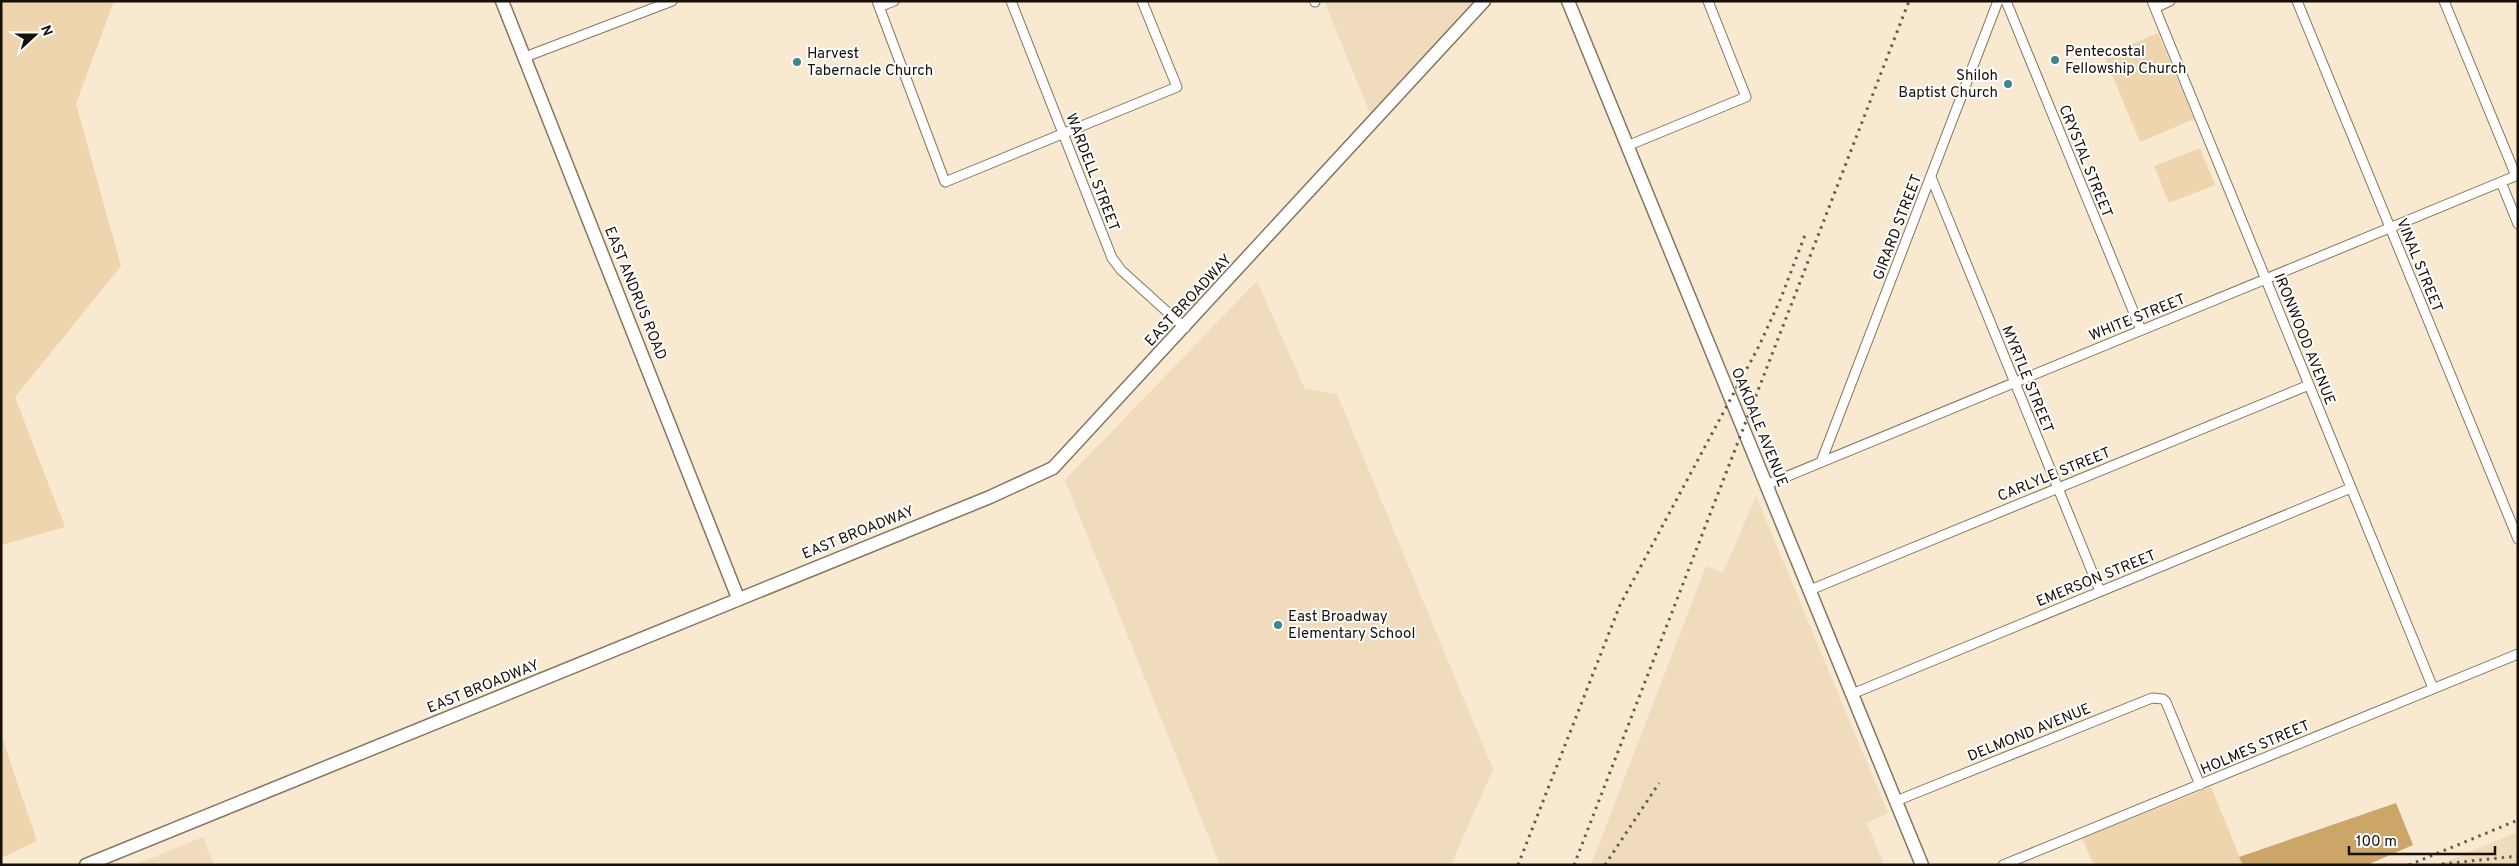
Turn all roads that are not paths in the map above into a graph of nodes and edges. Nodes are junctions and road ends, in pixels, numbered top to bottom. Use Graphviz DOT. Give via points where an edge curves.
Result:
graph roads {
  1 [pos="502,1"];
  2 [pos="672,1"];
  3 [pos="894,1"];
  4 [pos="1011,1"];
  5 [pos="1142,1"];
  6 [pos="1484,1"];
  7 [pos="1568,1"];
  8 [pos="1708,1"];
  9 [pos="1998,1"];
  10 [pos="2006,1"];
  11 [pos="2170,1"];
  12 [pos="2297,1"];
  13 [pos="2444,1"];
  14 [pos="878,4"];
  15 [pos="2153,4"];
  16 [pos="525,57"];
  17 [pos="1064,134"];
  18 [pos="1627,146"];
  19 [pos="2517,176"];
  20 [pos="1931,177"];
  21 [pos="2500,182"];
  22 [pos="2518,224"];
  23 [pos="2390,228"];
  24 [pos="2265,279"];
  25 [pos="1185,328"];
  26 [pos="2141,330"];
  27 [pos="2015,382"];
  28 [pos="2309,384"];
  29 [pos="1821,462"];
  30 [pos="1766,484"];
  31 [pos="2058,488"];
  32 [pos="2351,488"];
  33 [pos="2518,539"];
  34 [pos="1810,590"];
  35 [pos="2100,591"];
  36 [pos="738,598"];
  37 [pos="2518,654"];
  38 [pos="2433,688"];
  39 [pos="1852,694"];
  40 [pos="2200,785"];
  41 [pos="1896,801"];
  42 [pos="86,865"];
  43 [pos="1922,865"];
  44 [pos="2003,865"];
  1 -- 16 [label="street, EAST ANDRUS ROAD"];
  2 -- 16 [label="street"];
  3 -- 14 [label="street"];
  4 -- 17 [label="street, WARDELL STREET"];
  5 -- 17 [label="street" via="1177,87"];
  6 -- 25 [label="street, EAST BROADWAY"];
  7 -- 18 [label="street, OAKDALE AVENUE"];
  8 -- 18 [label="street" via="1746,97"];
  9 -- 20 [label="street, GIRARD STREET"];
  10 -- 26 [label="street, CRYSTAL STREET"];
  11 -- 15 [label="street"];
  12 -- 23 [label="street, VINAL STREET"];
  13 -- 19 [label="street"];
  14 -- 17 [label="street" via="945,182"];
  15 -- 24 [label="street, IRONWOOD AVENUE"];
  16 -- 36 [label="street, EAST ANDRUS ROAD"];
  17 -- 25 [label="street, WARDELL STREET" via="1112,258"];
  18 -- 30 [label="street, OAKDALE AVENUE"];
  19 -- 21 [label="street, WHITE STREET"];
  20 -- 27 [label="street, MYRTLE STREET"];
  20 -- 29 [label="street, GIRARD STREET"];
  21 -- 22 [label="street"];
  21 -- 23 [label="street, WHITE STREET"];
  23 -- 24 [label="street, WHITE STREET"];
  23 -- 33 [label="street, VINAL STREET"];
  24 -- 26 [label="street, WHITE STREET"];
  24 -- 28 [label="street, IRONWOOD AVENUE"];
  25 -- 36 [label="street, EAST BROADWAY" via="1053,468 990,497"];
  26 -- 27 [label="street, WHITE STREET"];
  27 -- 29 [label="street, WHITE STREET"];
  27 -- 31 [label="street, MYRTLE STREET"];
  28 -- 31 [label="street, CARLYLE STREET"];
  28 -- 32 [label="street, IRONWOOD AVENUE"];
  29 -- 30 [label="street, WHITE STREET"];
  30 -- 34 [label="street, OAKDALE AVENUE"];
  31 -- 34 [label="street, CARLYLE STREET"];
  31 -- 35 [label="street, MYRTLE STREET"];
  32 -- 35 [label="street, EMERSON STREET"];
  32 -- 38 [label="street, IRONWOOD AVENUE"];
  34 -- 39 [label="street, OAKDALE AVENUE"];
  35 -- 39 [label="street, EMERSON STREET"];
  36 -- 42 [label="street, EAST BROADWAY"];
  37 -- 38 [label="street, HOLMES STREET"];
  38 -- 40 [label="street, HOLMES STREET"];
  39 -- 41 [label="street, OAKDALE AVENUE"];
  40 -- 41 [label="street, DELMOND AVENUE" via="2169,708 2163,699 2146,699"];
  40 -- 44 [label="street, HOLMES STREET"];
  41 -- 43 [label="street, OAKDALE AVENUE"];
}
